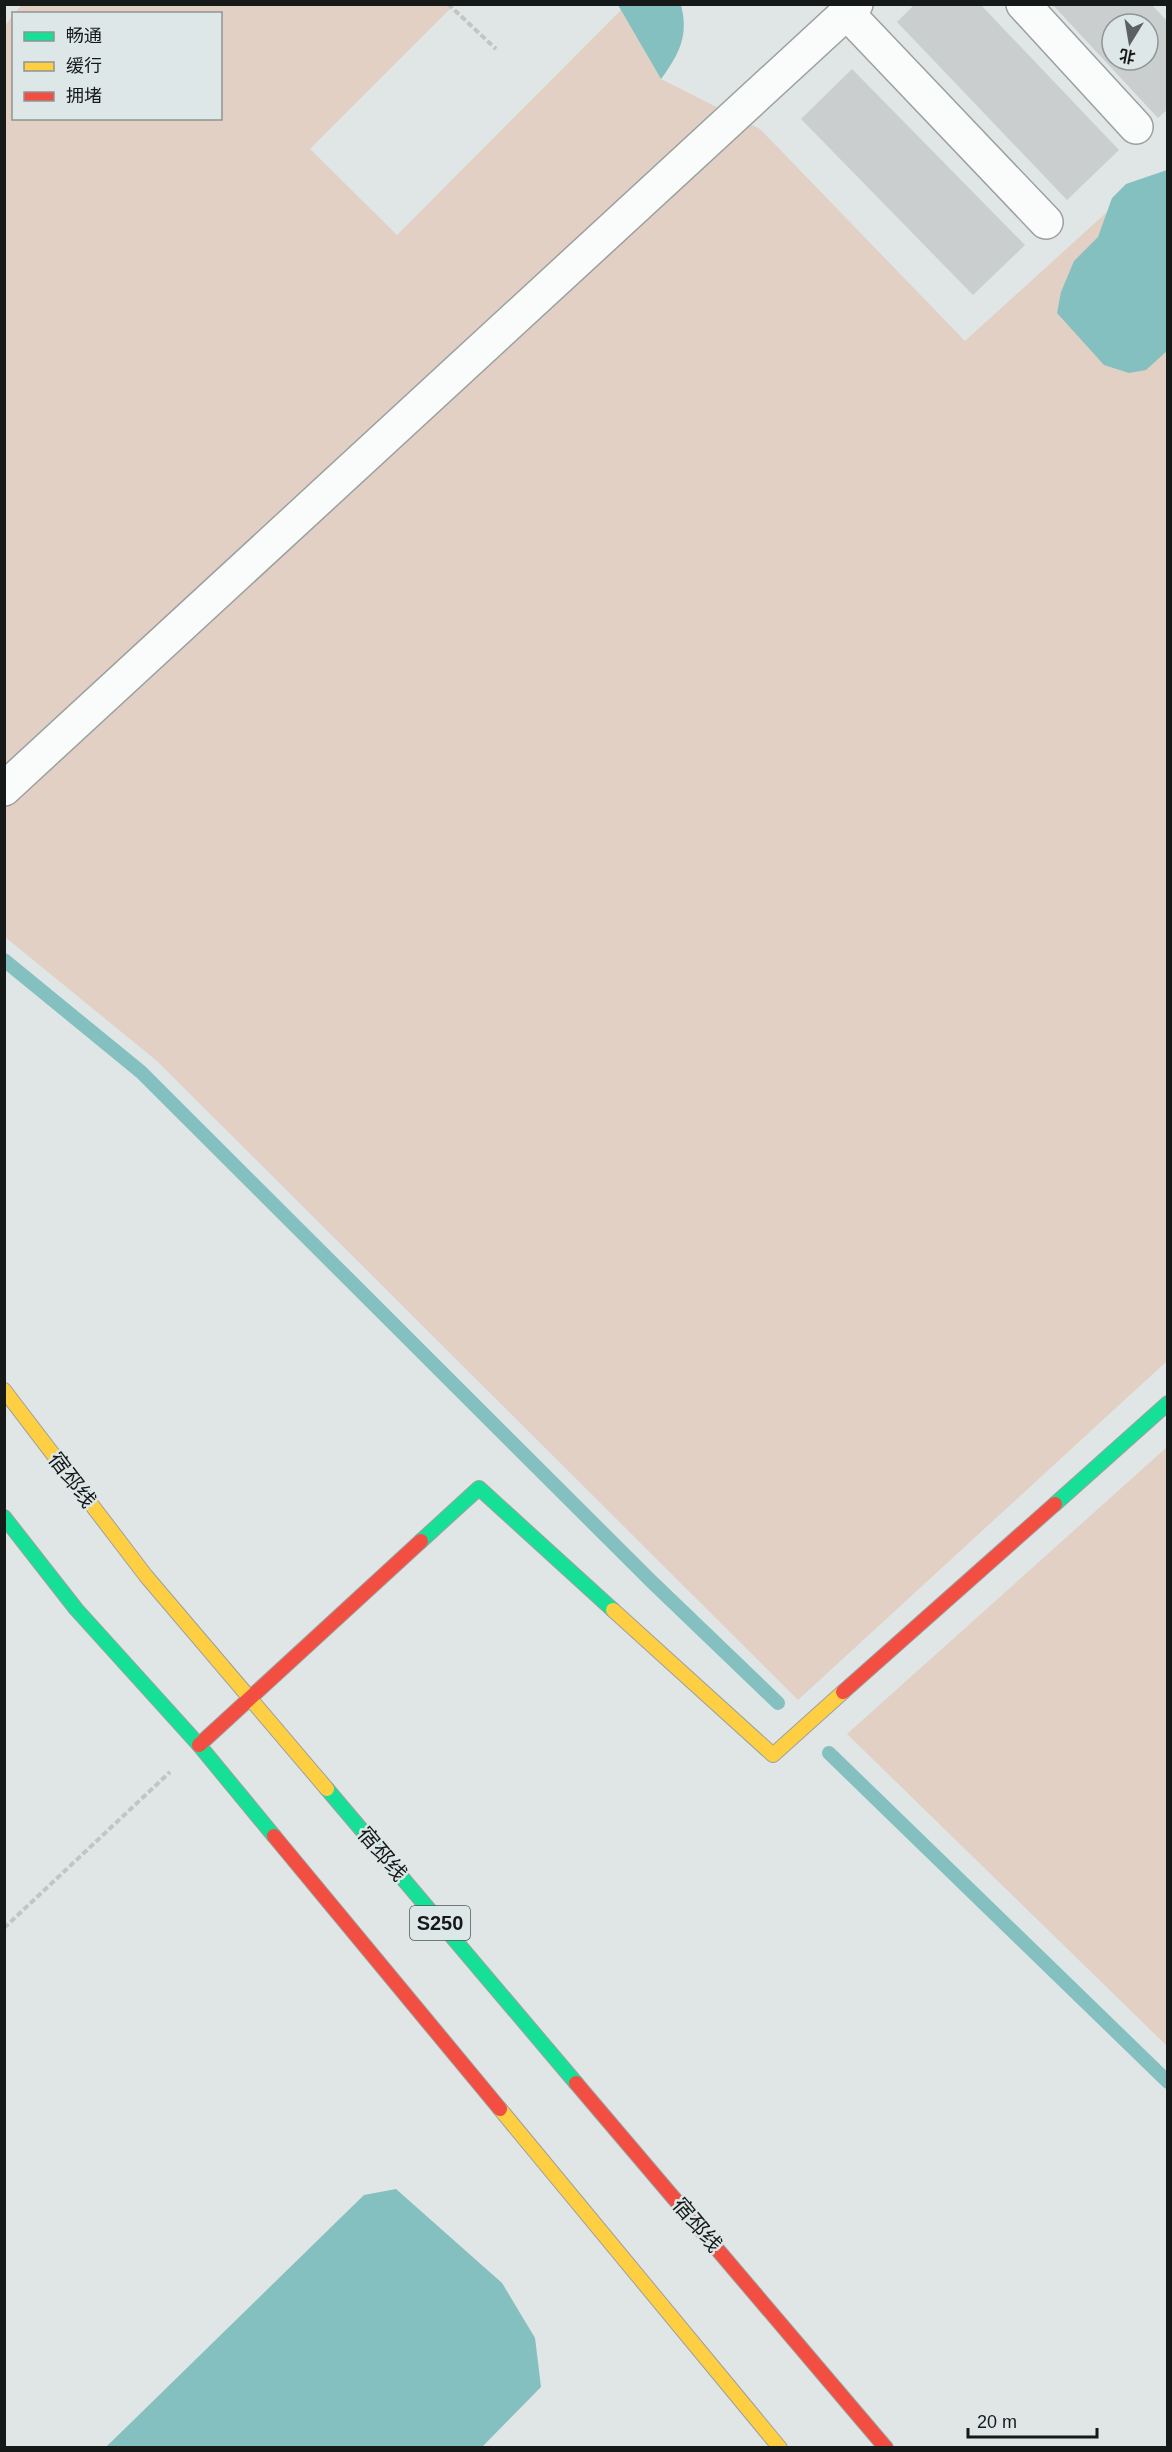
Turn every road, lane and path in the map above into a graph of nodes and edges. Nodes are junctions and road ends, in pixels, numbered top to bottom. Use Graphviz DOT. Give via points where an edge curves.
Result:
graph roads {
  1 [pos="448,4"];
  2 [pos="1023,4"];
  3 [pos="851,9"];
  4 [pos="496,49"];
  5 [pos="1136,127"];
  6 [pos="1046,222"];
  7 [pos="4,789"];
  8 [pos="4,1390"];
  9 [pos="1167,1403"];
  10 [pos="4,1517"];
  11 [pos="250,1699"];
  12 [pos="199,1745"];
  13 [pos="4,1928"];
  14 [pos="780,2448"];
  15 [pos="886,2448"];
  1 -- 4 [label="path"];
  2 -- 5 [label="street"];
  3 -- 6 [label="street"];
  3 -- 7 [label="street"];
  8 -- 11 [label="main road, 宿邳线 / S250" via="146,1576"];
  9 -- 11 [label="main road" via="772,1755 479,1488"];
  10 -- 12 [label="main road" via="76,1609"];
  11 -- 12 [label="main road"];
  11 -- 15 [label="main road, 宿邳线 / S250"];
  12 -- 13 [label="path"];
  12 -- 14 [label="main road"];
}
